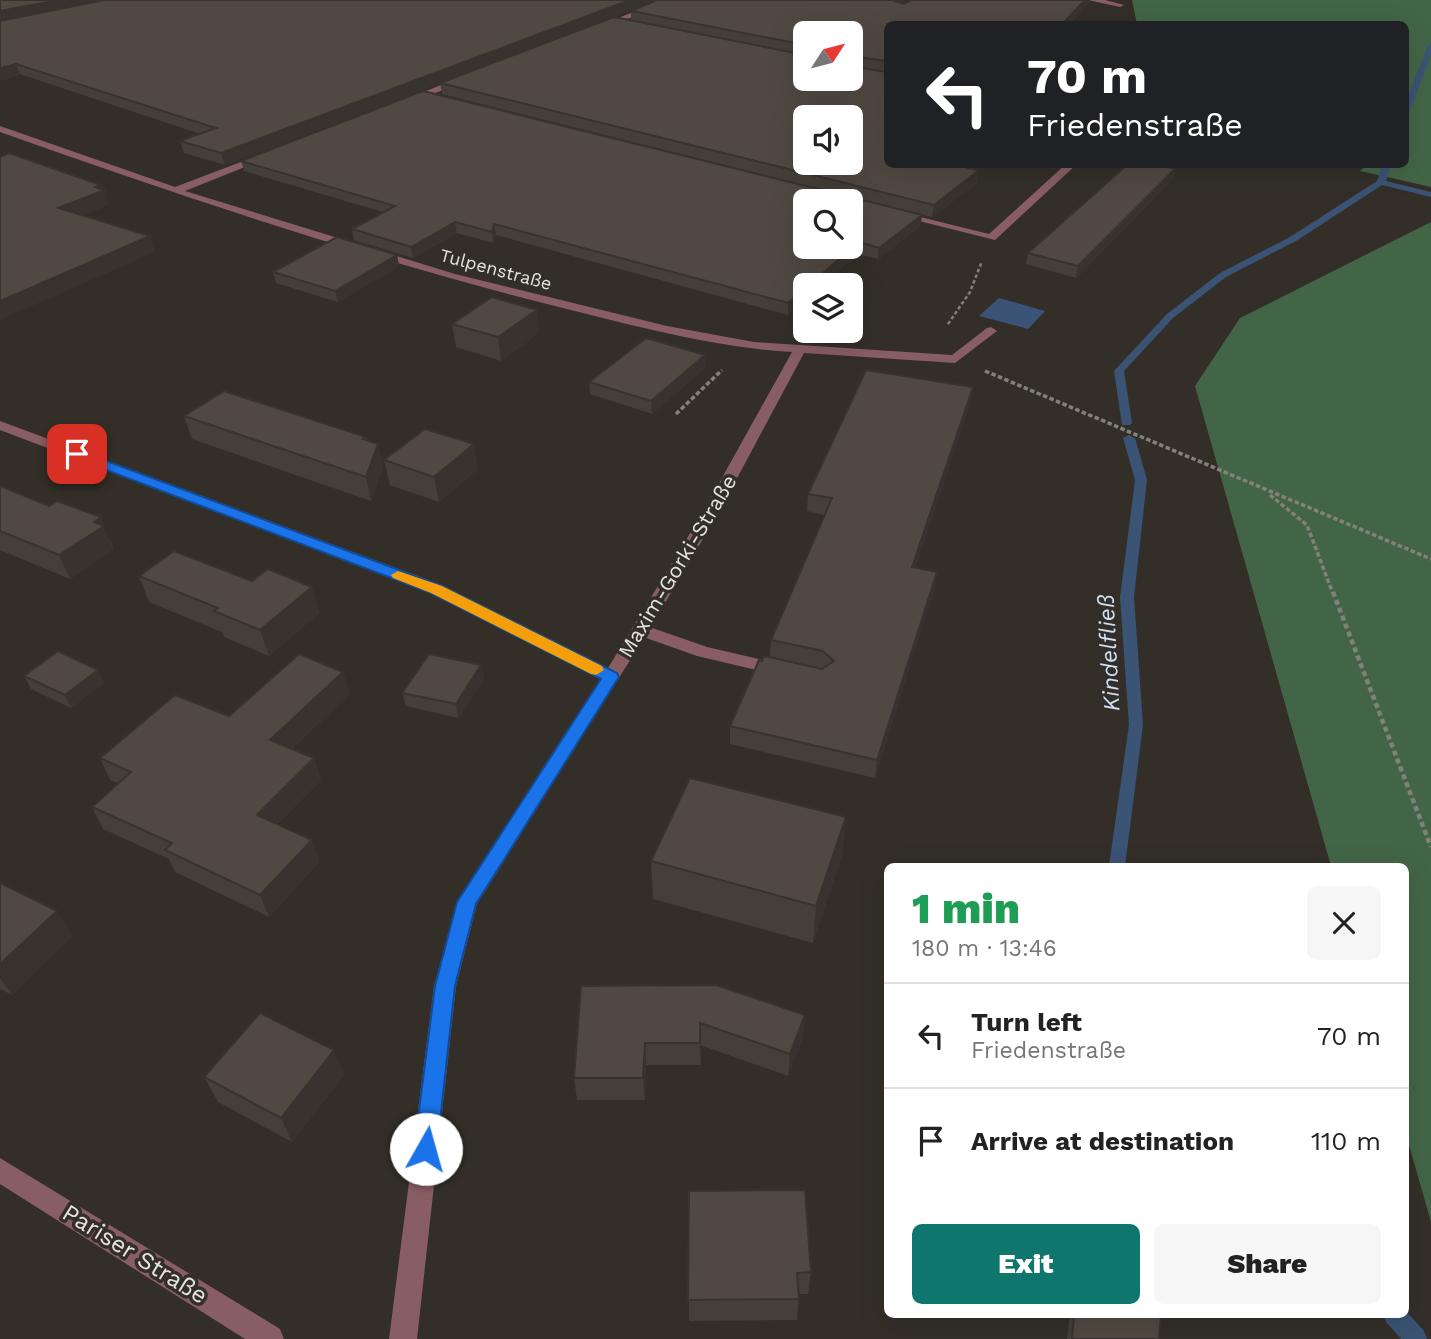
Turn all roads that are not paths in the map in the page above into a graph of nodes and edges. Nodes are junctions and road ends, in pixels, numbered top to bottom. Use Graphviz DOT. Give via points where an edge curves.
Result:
graph roads {
  1 [pos="671,0"];
  2 [pos="1092,0"];
  3 [pos="1120,5"];
  4 [pos="612,22"];
  5 [pos="625,25"];
  6 [pos="587,32"];
  7 [pos="473,75"];
  8 [pos="422,95"];
  9 [pos="449,101"];
  10 [pos="396,105"];
  11 [pos="0,128"];
  12 [pos="17,135"];
  13 [pos="0,141"];
  14 [pos="266,155"];
  15 [pos="1068,168"];
  16 [pos="175,191"];
  17 [pos="889,212"];
  18 [pos="991,331"];
  19 [pos="800,349"];
  20 [pos="0,425"];
  21 [pos="641,630"];
  22 [pos="794,672"];
  23 [pos="611,677"];
  24 [pos="0,1170"];
  25 [pos="270,1339"];
  26 [pos="403,1339"];
  1 -- 4 [label="street"];
  2 -- 3 [label="street"];
  4 -- 5 [label="street"];
  4 -- 6 [label="street"];
  7 -- 8 [label="street"];
  8 -- 9 [label="street"];
  8 -- 10 [label="street"];
  11 -- 12 [label="street, Tulpenstraße"];
  12 -- 13 [label="street"];
  12 -- 16 [label="street, Tulpenstraße"];
  14 -- 16 [label="street"];
  15 -- 17 [label="street" via="991,238"];
  16 -- 19 [label="street, Tulpenstraße" via="451,276 667,330"];
  18 -- 19 [label="street, Tulpenstraße" via="955,359"];
  19 -- 21 [label="street, Maxim-Gorki-Straße"];
  20 -- 23 [label="street" via="436,589"];
  21 -- 22 [label="street" via="703,652"];
  21 -- 23 [label="street, Maxim-Gorki-Straße"];
  23 -- 26 [label="street, Maxim-Gorki-Straße" via="467,902 445,986"];
  24 -- 25 [label="street, Pariser Straße"];
}
